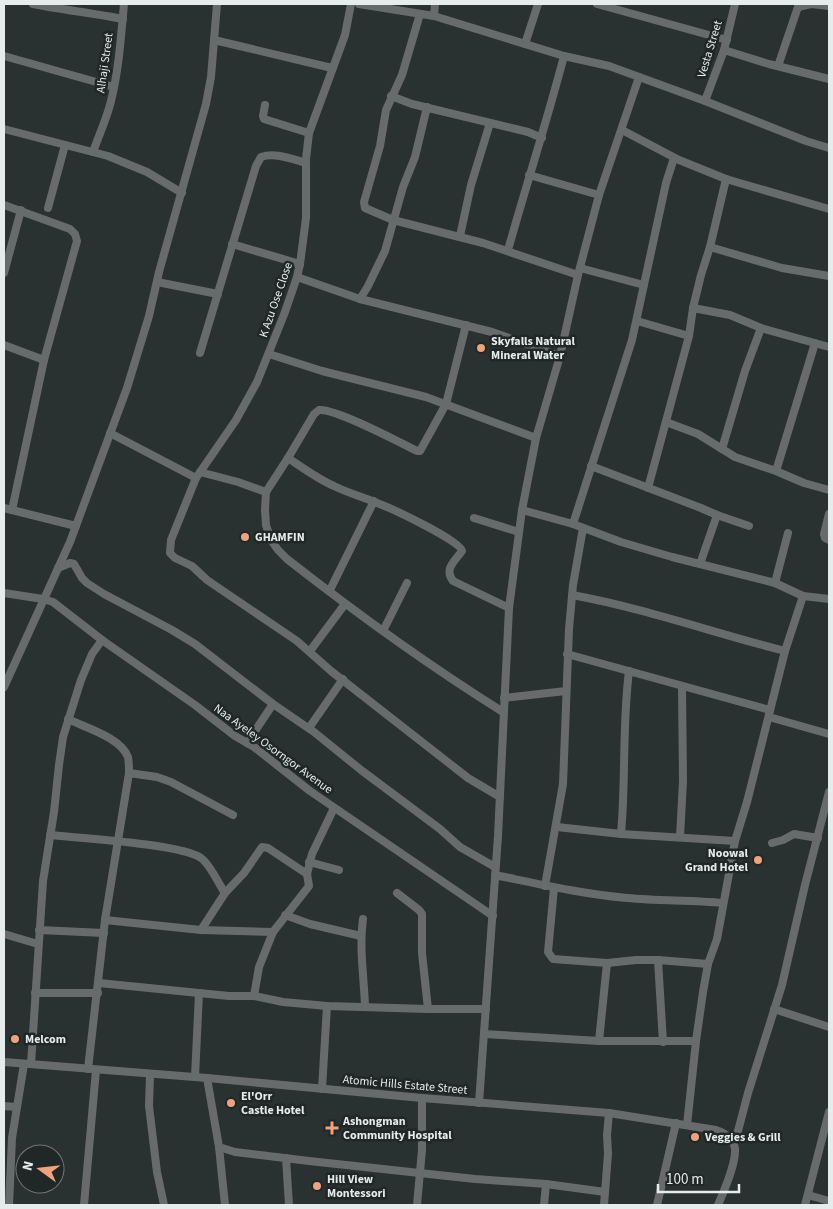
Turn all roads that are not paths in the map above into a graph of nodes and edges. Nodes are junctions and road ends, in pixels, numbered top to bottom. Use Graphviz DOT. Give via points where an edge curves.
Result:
graph roads {
  1 [pos="33,4"];
  2 [pos="124,4"];
  3 [pos="217,4"];
  4 [pos="351,4"];
  5 [pos="359,4"];
  6 [pos="435,4"];
  7 [pos="538,4"];
  8 [pos="597,4"];
  9 [pos="735,4"];
  10 [pos="798,5"];
  11 [pos="829,6"];
  12 [pos="71,8"];
  13 [pos="420,14"];
  14 [pos="434,16"];
  15 [pos="123,19"];
  16 [pos="214,40"];
  17 [pos="727,40"];
  18 [pos="525,44"];
  19 [pos="724,50"];
  20 [pos="4,56"];
  21 [pos="564,56"];
  22 [pos="778,66"];
  23 [pos="332,68"];
  24 [pos="639,77"];
  25 [pos="829,79"];
  26 [pos="114,87"];
  27 [pos="391,96"];
  28 [pos="705,101"];
  29 [pos="265,105"];
  30 [pos="428,108"];
  31 [pos="490,123"];
  32 [pos="4,129"];
  33 [pos="622,130"];
  34 [pos="309,132"];
  35 [pos="542,138"];
  36 [pos="65,145"];
  37 [pos="829,148"];
  38 [pos="93,152"];
  39 [pos="674,158"];
  40 [pos="306,163"];
  41 [pos="529,175"];
  42 [pos="726,179"];
  43 [pos="182,193"];
  44 [pos="599,195"];
  45 [pos="4,205"];
  46 [pos="48,208"];
  47 [pos="829,209"];
  48 [pos="21,210"];
  49 [pos="393,220"];
  50 [pos="460,236"];
  51 [pos="232,244"];
  52 [pos="710,247"];
  53 [pos="508,250"];
  54 [pos="300,264"];
  55 [pos="579,272"];
  56 [pos="4,273"];
  57 [pos="829,276"];
  58 [pos="297,277"];
  59 [pos="157,282"];
  60 [pos="644,285"];
  61 [pos="218,294"];
  62 [pos="360,299"];
  63 [pos="693,308"];
  64 [pos="636,321"];
  65 [pos="466,325"];
  66 [pos="761,328"];
  67 [pos="689,336"];
  68 [pos="814,343"];
  69 [pos="4,345"];
  70 [pos="829,347"];
  71 [pos="200,353"];
  72 [pos="269,354"];
  73 [pos="560,356"];
  74 [pos="44,360"];
  75 [pos="446,404"];
  76 [pos="666,422"];
  77 [pos="110,433"];
  78 [pos="536,438"];
  79 [pos="722,449"];
  80 [pos="288,458"];
  81 [pos="591,466"];
  82 [pos="776,471"];
  83 [pos="198,475"];
  84 [pos="648,488"];
  85 [pos="829,490"];
  86 [pos="266,492"];
  87 [pos="374,501"];
  88 [pos="8,509"];
  89 [pos="522,510"];
  90 [pos="829,514"];
  91 [pos="716,515"];
  92 [pos="474,518"];
  93 [pos="573,524"];
  94 [pos="76,526"];
  95 [pos="749,526"];
  96 [pos="583,528"];
  97 [pos="519,532"];
  98 [pos="788,533"];
  99 [pos="829,540"];
  100 [pos="700,564"];
  101 [pos="58,568"];
  102 [pos="407,583"];
  103 [pos="775,583"];
  104 [pos="330,590"];
  105 [pos="4,593"];
  106 [pos="572,595"];
  107 [pos="803,596"];
  108 [pos="43,599"];
  109 [pos="829,599"];
  110 [pos="345,604"];
  111 [pos="509,608"];
  112 [pos="383,631"];
  113 [pos="102,640"];
  114 [pos="785,651"];
  115 [pos="310,652"];
  116 [pos="567,654"];
  117 [pos="629,671"];
  118 [pos="343,679"];
  119 [pos="4,685"];
  120 [pos="682,687"];
  121 [pos="566,691"];
  122 [pos="504,698"];
  123 [pos="273,704"];
  124 [pos="503,712"];
  125 [pos="769,714"];
  126 [pos="68,719"];
  127 [pos="309,728"];
  128 [pos="829,734"];
  129 [pos="247,743"];
  130 [pos="129,772"];
  131 [pos="829,792"];
  132 [pos="500,797"];
  133 [pos="334,808"];
  134 [pos="233,815"];
  135 [pos="557,826"];
  136 [pos="621,834"];
  137 [pos="50,835"];
  138 [pos="680,837"];
  139 [pos="818,838"];
  140 [pos="735,841"];
  141 [pos="117,842"];
  142 [pos="772,843"];
  143 [pos="309,862"];
  144 [pos="339,870"];
  145 [pos="495,871"];
  146 [pos="307,874"];
  147 [pos="550,887"];
  148 [pos="225,893"];
  149 [pos="397,893"];
  150 [pos="723,904"];
  151 [pos="285,916"];
  152 [pos="492,916"];
  153 [pos="363,919"];
  154 [pos="105,920"];
  155 [pos="39,930"];
  156 [pos="202,930"];
  157 [pos="273,932"];
  158 [pos="104,933"];
  159 [pos="4,934"];
  160 [pos="360,936"];
  161 [pos="38,944"];
  162 [pos="658,960"];
  163 [pos="608,963"];
  164 [pos="708,964"];
  165 [pos="99,983"];
  166 [pos="35,993"];
  167 [pos="98,993"];
  168 [pos="199,993"];
  169 [pos="254,996"];
  170 [pos="327,1006"];
  171 [pos="366,1006"];
  172 [pos="486,1009"];
  173 [pos="774,1009"];
  174 [pos="428,1010"];
  175 [pos="829,1027"];
  176 [pos="484,1034"];
  177 [pos="599,1041"];
  178 [pos="696,1041"];
  179 [pos="663,1042"];
  180 [pos="4,1062"];
  181 [pos="28,1064"];
  182 [pos="92,1069"];
  183 [pos="150,1074"];
  184 [pos="195,1077"];
  185 [pos="207,1078"];
  186 [pos="322,1089"];
  187 [pos="422,1098"];
  188 [pos="479,1103"];
  189 [pos="4,1106"];
  190 [pos="16,1107"];
  191 [pos="829,1112"];
  192 [pos="610,1113"];
  193 [pos="676,1124"];
  194 [pos="687,1125"];
  195 [pos="732,1140"];
  196 [pos="219,1147"];
  197 [pos="286,1158"];
  198 [pos="419,1173"];
  199 [pos="7,1175"];
  200 [pos="546,1184"];
  201 [pos="605,1192"];
  202 [pos="808,1195"];
  203 [pos="829,1201"];
  204 [pos="9,1205"];
  205 [pos="84,1205"];
  206 [pos="164,1205"];
  207 [pos="225,1205"];
  208 [pos="289,1205"];
  209 [pos="417,1205"];
  210 [pos="544,1205"];
  211 [pos="604,1205"];
  212 [pos="657,1205"];
  213 [pos="718,1205"];
  214 [pos="805,1205"];
  1 -- 12 [label="street"];
  2 -- 15 [label="street, Alhaji Street"];
  3 -- 16 [label="street"];
  4 -- 23 [label="street, K Azu Ose Close" via="345,35"];
  5 -- 13 [label="street"];
  6 -- 14 [label="street"];
  7 -- 18 [label="street"];
  8 -- 17 [label="street"];
  9 -- 17 [label="street, Vesta Street"];
  10 -- 11 [label="street"];
  10 -- 22 [label="street"];
  12 -- 15 [label="street"];
  13 -- 14 [label="street"];
  13 -- 27 [label="street" via="402,75"];
  14 -- 18 [label="street"];
  15 -- 26 [label="street, Alhaji Street"];
  16 -- 23 [label="street"];
  16 -- 43 [label="street" via="206,104"];
  17 -- 19 [label="street, Vesta Street"];
  18 -- 21 [label="street"];
  19 -- 22 [label="street"];
  19 -- 28 [label="street, Vesta Street"];
  20 -- 26 [label="street"];
  21 -- 24 [label="street" via="609,66"];
  21 -- 35 [label="street"];
  22 -- 25 [label="street"];
  23 -- 34 [label="street, K Azu Ose Close"];
  24 -- 28 [label="street"];
  24 -- 33 [label="street"];
  26 -- 38 [label="street, Alhaji Street"];
  27 -- 30 [label="street"];
  27 -- 49 [label="street" via="364,202 369,211"];
  28 -- 37 [label="street"];
  29 -- 34 [label="street" via="264,119"];
  30 -- 31 [label="street"];
  30 -- 49 [label="street"];
  31 -- 35 [label="street"];
  31 -- 50 [label="street"];
  32 -- 36 [label="street"];
  33 -- 39 [label="street"];
  33 -- 44 [label="street"];
  34 -- 40 [label="street, K Azu Ose Close"];
  35 -- 41 [label="street"];
  36 -- 38 [label="street"];
  36 -- 46 [label="street"];
  38 -- 43 [label="street" via="147,172"];
  39 -- 42 [label="street"];
  39 -- 60 [label="street"];
  40 -- 51 [label="street" via="267,154 261,157"];
  40 -- 54 [label="street, K Azu Ose Close" via="307,200"];
  41 -- 44 [label="street"];
  41 -- 53 [label="street"];
  42 -- 47 [label="street"];
  42 -- 52 [label="street"];
  43 -- 59 [label="street"];
  44 -- 55 [label="street"];
  45 -- 48 [label="street"];
  48 -- 56 [label="street"];
  48 -- 74 [label="street" via="70,229 77,241"];
  49 -- 50 [label="street"];
  49 -- 62 [label="street" via="385,251"];
  50 -- 53 [label="street"];
  51 -- 54 [label="street"];
  51 -- 61 [label="street"];
  52 -- 57 [label="street" via="782,268"];
  52 -- 63 [label="street"];
  53 -- 55 [label="street"];
  54 -- 58 [label="street, K Azu Ose Close"];
  55 -- 60 [label="street"];
  55 -- 73 [label="street"];
  58 -- 62 [label="street"];
  58 -- 72 [label="street, K Azu Ose Close"];
  59 -- 61 [label="street"];
  59 -- 77 [label="street" via="134,367"];
  60 -- 64 [label="street"];
  61 -- 71 [label="street"];
  62 -- 65 [label="street"];
  63 -- 66 [label="street" via="730,315"];
  63 -- 67 [label="street"];
  64 -- 67 [label="street"];
  64 -- 81 [label="street"];
  65 -- 73 [label="street"];
  65 -- 75 [label="street"];
  66 -- 68 [label="street"];
  66 -- 79 [label="street"];
  67 -- 76 [label="street"];
  68 -- 70 [label="street"];
  68 -- 82 [label="street"];
  69 -- 74 [label="street"];
  72 -- 75 [label="street"];
  72 -- 83 [label="street, K Azu Ose Close" via="248,400"];
  73 -- 78 [label="street"];
  74 -- 88 [label="street"];
  75 -- 78 [label="street"];
  75 -- 80 [label="street" via="419,451 326,409 314,414"];
  76 -- 79 [label="street" via="687,428"];
  76 -- 84 [label="street"];
  77 -- 83 [label="street"];
  77 -- 94 [label="street"];
  78 -- 89 [label="street"];
  79 -- 82 [label="street"];
  80 -- 86 [label="street"];
  80 -- 87 [label="street" via="328,483"];
  81 -- 84 [label="street"];
  81 -- 93 [label="street"];
  82 -- 85 [label="street"];
  83 -- 86 [label="street" via="238,482"];
  83 -- 115 [label="street, K Azu Ose Close" via="171,540 172,556 192,566"];
  84 -- 91 [label="street"];
  86 -- 104 [label="street" via="266,518 271,540 287,558"];
  87 -- 104 [label="street"];
  87 -- 111 [label="street" via="460,546 462,552 449,568 451,579"];
  88 -- 94 [label="street"];
  89 -- 93 [label="street"];
  89 -- 97 [label="street"];
  90 -- 99 [label="street" via="824,534"];
  91 -- 95 [label="street"];
  91 -- 100 [label="street"];
  92 -- 97 [label="street"];
  93 -- 96 [label="street"];
  94 -- 101 [label="street"];
  96 -- 100 [label="street"];
  96 -- 106 [label="street"];
  97 -- 111 [label="street"];
  98 -- 103 [label="street"];
  100 -- 103 [label="street"];
  101 -- 108 [label="street"];
  101 -- 123 [label="street" via="74,564 87,583 183,636"];
  102 -- 112 [label="street"];
  103 -- 107 [label="street"];
  104 -- 110 [label="street"];
  105 -- 108 [label="street"];
  106 -- 114 [label="street"];
  106 -- 116 [label="street"];
  107 -- 109 [label="street"];
  107 -- 114 [label="street"];
  108 -- 113 [label="street, Naa Ayeley Osorngor Avenue" via="53,602"];
  108 -- 119 [label="street"];
  110 -- 112 [label="street"];
  110 -- 115 [label="street"];
  111 -- 122 [label="street"];
  112 -- 124 [label="street"];
  113 -- 126 [label="street" via="86,667"];
  113 -- 129 [label="street, Naa Ayeley Osorngor Avenue"];
  114 -- 125 [label="street"];
  115 -- 118 [label="street"];
  116 -- 117 [label="street"];
  116 -- 121 [label="street"];
  117 -- 120 [label="street"];
  117 -- 136 [label="street"];
  118 -- 127 [label="street"];
  118 -- 132 [label="street" via="468,778"];
  120 -- 125 [label="street"];
  120 -- 138 [label="street" via="684,781"];
  121 -- 122 [label="street"];
  121 -- 135 [label="street" via="563,784"];
  122 -- 124 [label="street"];
  123 -- 127 [label="street"];
  123 -- 129 [label="street"];
  124 -- 132 [label="street"];
  125 -- 128 [label="street"];
  125 -- 140 [label="street"];
  126 -- 130 [label="street" via="118,745 127,755"];
  126 -- 137 [label="street"];
  127 -- 145 [label="street"];
  129 -- 133 [label="street, Naa Ayeley Osorngor Avenue"];
  130 -- 134 [label="street" via="164,779"];
  130 -- 141 [label="street"];
  131 -- 139 [label="street"];
  132 -- 145 [label="street"];
  133 -- 143 [label="street"];
  133 -- 152 [label="street, Naa Ayeley Osorngor Avenue"];
  135 -- 136 [label="street"];
  135 -- 147 [label="street"];
  136 -- 138 [label="street"];
  137 -- 141 [label="street"];
  137 -- 155 [label="street"];
  138 -- 140 [label="street"];
  139 -- 142 [label="street" via="794,834"];
  139 -- 173 [label="street"];
  140 -- 150 [label="street"];
  141 -- 148 [label="street" via="194,854 206,864"];
  141 -- 154 [label="street"];
  143 -- 144 [label="street"];
  143 -- 146 [label="street"];
  145 -- 147 [label="street"];
  145 -- 152 [label="street"];
  146 -- 148 [label="street" via="263,846"];
  146 -- 151 [label="street" via="307,889"];
  147 -- 150 [label="street" via="628,898"];
  147 -- 163 [label="street" via="549,956 565,961"];
  148 -- 156 [label="street"];
  149 -- 174 [label="street" via="422,914"];
  150 -- 164 [label="street" via="717,939"];
  151 -- 157 [label="street"];
  151 -- 160 [label="street"];
  152 -- 172 [label="street"];
  153 -- 160 [label="street"];
  154 -- 156 [label="street"];
  154 -- 158 [label="street"];
  155 -- 158 [label="street"];
  155 -- 161 [label="street"];
  156 -- 157 [label="street"];
  157 -- 169 [label="street" via="259,967"];
  158 -- 165 [label="street"];
  159 -- 161 [label="street"];
  160 -- 171 [label="street"];
  161 -- 166 [label="street"];
  162 -- 163 [label="street"];
  162 -- 164 [label="street"];
  162 -- 179 [label="street"];
  163 -- 177 [label="street"];
  164 -- 178 [label="street"];
  165 -- 167 [label="street"];
  165 -- 168 [label="street"];
  166 -- 167 [label="street"];
  166 -- 181 [label="street"];
  167 -- 182 [label="street"];
  168 -- 169 [label="street"];
  168 -- 184 [label="street"];
  169 -- 170 [label="street"];
  170 -- 171 [label="street"];
  170 -- 186 [label="street"];
  171 -- 174 [label="street"];
  172 -- 174 [label="street"];
  172 -- 176 [label="street"];
  173 -- 175 [label="street"];
  173 -- 195 [label="street" via="738,1131"];
  176 -- 177 [label="street"];
  176 -- 188 [label="street"];
  177 -- 179 [label="street"];
  178 -- 179 [label="street"];
  178 -- 194 [label="street"];
  180 -- 181 [label="street, Atomic Hills Estate Street"];
  181 -- 182 [label="street, Atomic Hills Estate Street"];
  181 -- 190 [label="street"];
  182 -- 183 [label="street, Atomic Hills Estate Street"];
  182 -- 205 [label="street"];
  183 -- 184 [label="street, Atomic Hills Estate Street"];
  183 -- 206 [label="street" via="149,1106"];
  184 -- 185 [label="street, Atomic Hills Estate Street"];
  185 -- 186 [label="street, Atomic Hills Estate Street"];
  185 -- 196 [label="street"];
  186 -- 187 [label="street, Atomic Hills Estate Street"];
  187 -- 188 [label="street, Atomic Hills Estate Street"];
  187 -- 198 [label="street"];
  188 -- 192 [label="street, Atomic Hills Estate Street"];
  189 -- 190 [label="street"];
  190 -- 199 [label="street"];
  191 -- 202 [label="street"];
  192 -- 193 [label="street, Atomic Hills Estate Street"];
  192 -- 201 [label="street"];
  193 -- 194 [label="street, Atomic Hills Estate Street"];
  193 -- 212 [label="street"];
  194 -- 195 [label="street, Atomic Hills Estate Street" via="723,1132"];
  195 -- 213 [label="street" via="735,1149 733,1161"];
  196 -- 197 [label="street"];
  196 -- 207 [label="street"];
  197 -- 198 [label="street"];
  197 -- 208 [label="street"];
  198 -- 200 [label="street"];
  198 -- 209 [label="street"];
  199 -- 204 [label="street"];
  200 -- 201 [label="street"];
  200 -- 210 [label="street"];
  201 -- 211 [label="street"];
  202 -- 203 [label="street"];
  202 -- 214 [label="street"];
}
